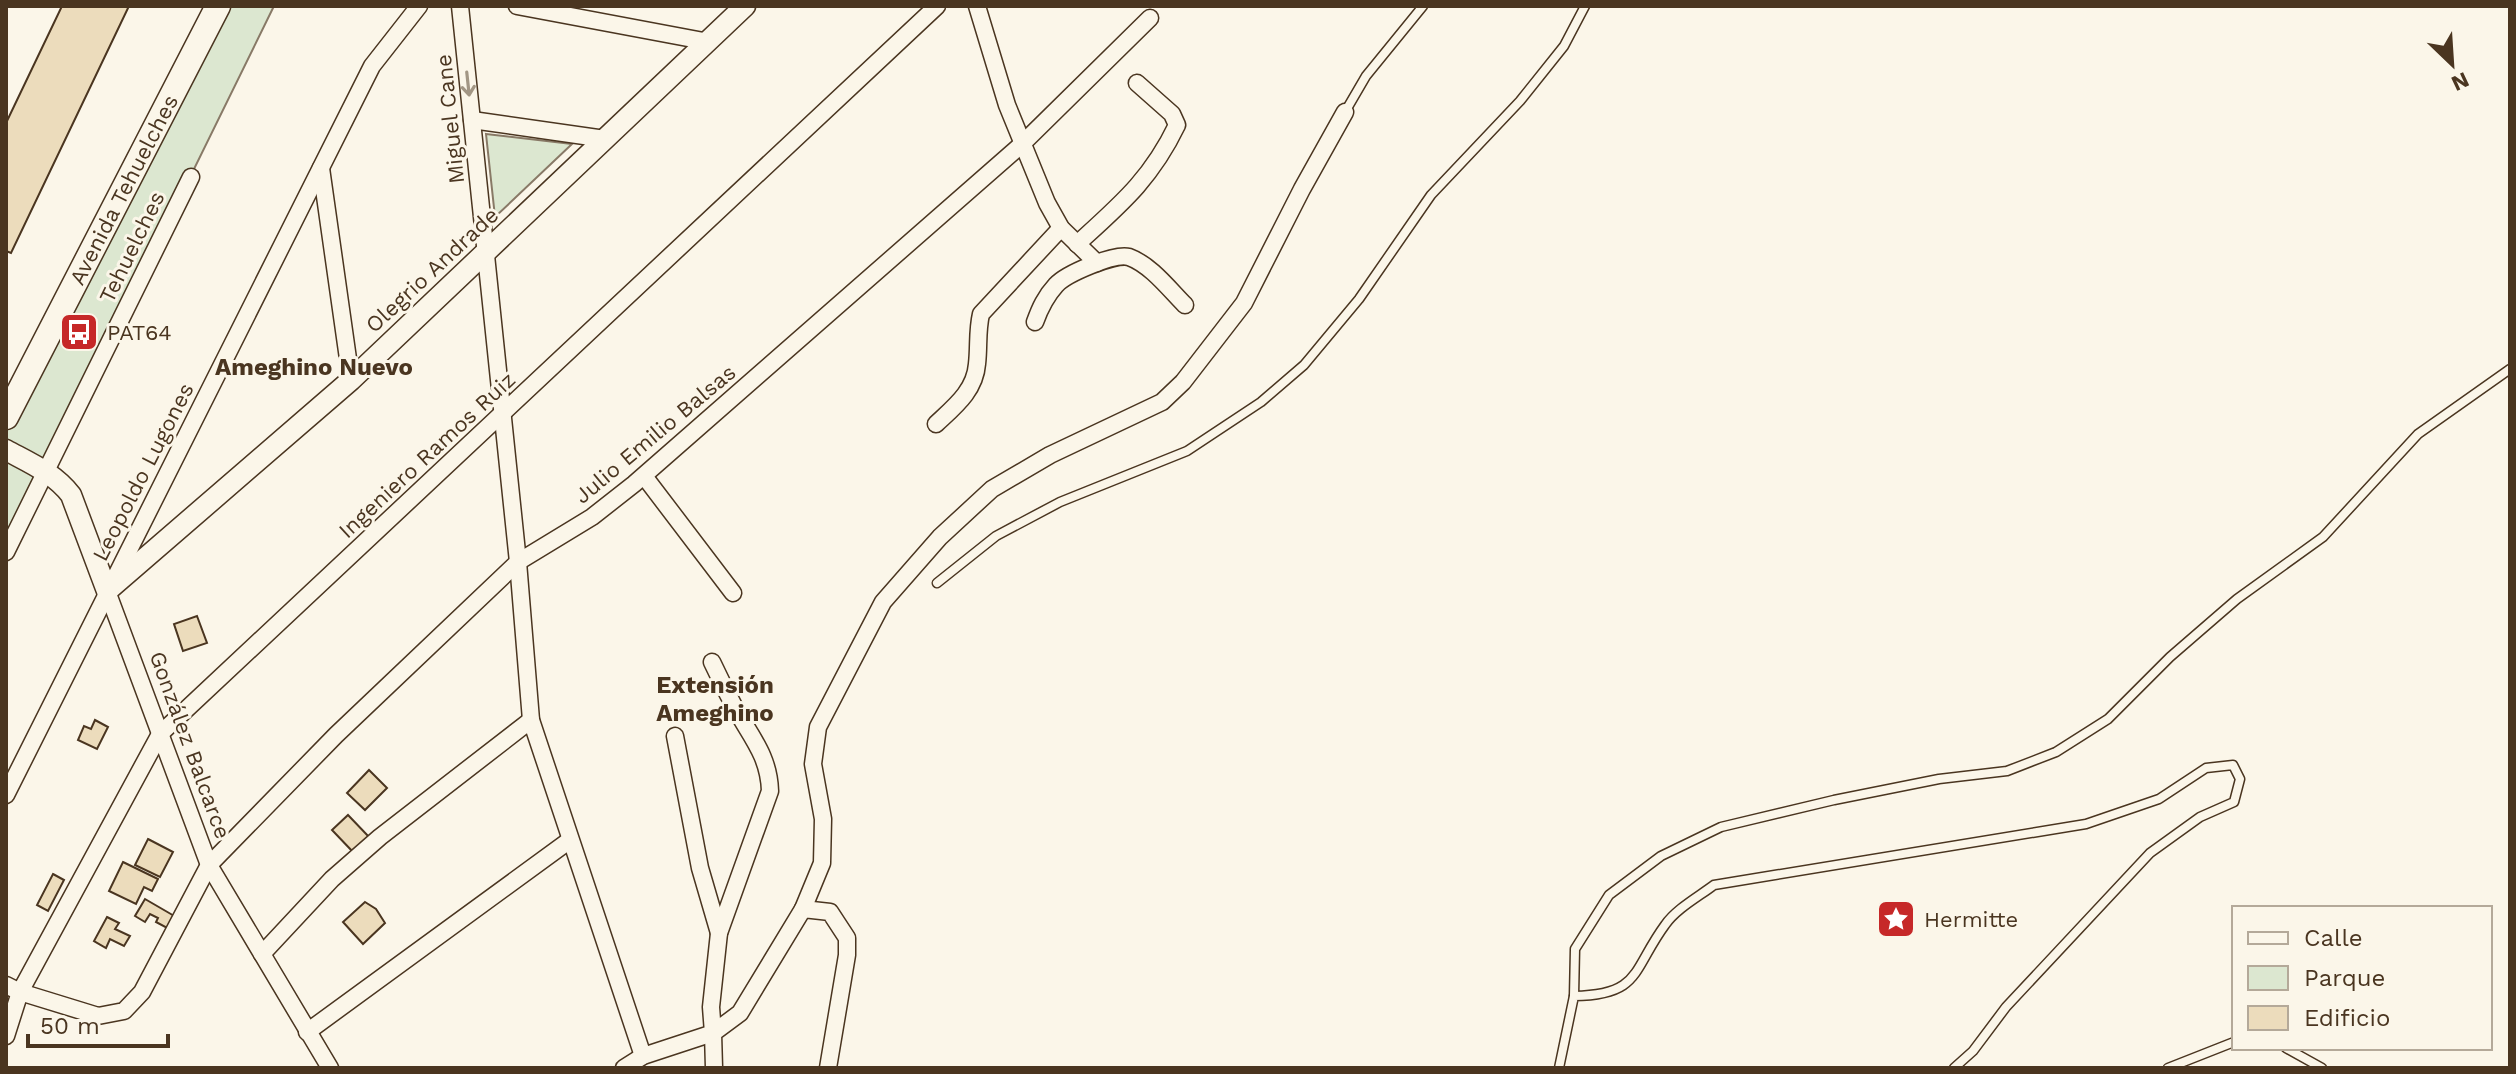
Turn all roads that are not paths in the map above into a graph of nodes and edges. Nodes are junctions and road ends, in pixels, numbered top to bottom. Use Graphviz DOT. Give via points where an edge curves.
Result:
graph roads {
  1 [pos="218,6"];
  2 [pos="419,6"];
  3 [pos="460,6"];
  4 [pos="517,6"];
  5 [pos="745,6"];
  6 [pos="937,6"];
  7 [pos="977,6"];
  8 [pos="1423,6"];
  9 [pos="1585,6"];
  10 [pos="1150,18"];
  11 [pos="709,42"];
  12 [pos="1137,83"];
  13 [pos="1345,112"];
  14 [pos="472,120"];
  15 [pos="605,139"];
  16 [pos="1021,145"];
  17 [pos="321,168"];
  18 [pos="191,177"];
  19 [pos="1061,228"];
  20 [pos="1077,244"];
  21 [pos="486,253"];
  22 [pos="1097,263"];
  23 [pos="1185,305"];
  24 [pos="1035,322"];
  25 [pos="2510,369"];
  26 [pos="351,380"];
  27 [pos="502,416"];
  28 [pos="6,417"];
  29 [pos="936,424"];
  30 [pos="6,450"];
  31 [pos="47,471"];
  32 [pos="644,476"];
  33 [pos="6,552"];
  34 [pos="518,562"];
  35 [pos="937,583"];
  36 [pos="107,591"];
  37 [pos="733,593"];
  38 [pos="712,662"];
  39 [pos="531,720"];
  40 [pos="160,734"];
  41 [pos="675,736"];
  42 [pos="6,795"];
  43 [pos="570,840"];
  44 [pos="209,865"];
  45 [pos="803,909"];
  46 [pos="719,933"];
  47 [pos="262,954"];
  48 [pos="13,988"];
  49 [pos="1574,996"];
  50 [pos="307,1032"];
  51 [pos="713,1033"];
  52 [pos="6,1036"];
  53 [pos="2232,1043"];
  54 [pos="2290,1050"];
  55 [pos="643,1056"];
  56 [pos="330,1068"];
  57 [pos="624,1068"];
  58 [pos="714,1068"];
  59 [pos="828,1068"];
  60 [pos="1559,1068"];
  61 [pos="1954,1068"];
  62 [pos="2168,1068"];
  63 [pos="2322,1068"];
  1 -- 28 [label="main road, Avenida Tehuelches"];
  2 -- 17 [label="street, Leopoldo Lugones" via="372,66"];
  3 -- 14 [label="street, Miguel Cane, one-way"];
  4 -- 11 [label="street"];
  5 -- 11 [label="street, Olegrio Andrade"];
  6 -- 27 [label="street, Ingeniero Ramos Ruiz"];
  7 -- 16 [label="street"];
  8 -- 13 [label="lane" via="1366,76"];
  9 -- 35 [label="lane" via="1564,46 1431,195 1359,299 1304,365 1261,402 1187,451 1060,502 996,536"];
  10 -- 16 [label="street, Julio Emilio Balsas"];
  11 -- 15 [label="street, Olegrio Andrade"];
  12 -- 20 [label="street" via="1177,125 1134,192"];
  13 -- 45 [label="street" via="1244,303 1183,382 1162,402 992,489 940,537 883,602 818,727 813,764 823,819 822,863"];
  14 -- 15 [label="street"];
  14 -- 21 [label="street, Miguel Cane"];
  15 -- 21 [label="street, Olegrio Andrade"];
  16 -- 19 [label="street"];
  16 -- 32 [label="street, Julio Emilio Balsas"];
  17 -- 26 [label="street"];
  17 -- 36 [label="street, Leopoldo Lugones"];
  18 -- 31 [label="street, Tehuelches"];
  19 -- 20 [label="street"];
  19 -- 29 [label="street" via="981,314 972,386"];
  20 -- 22 [label="street"];
  21 -- 26 [label="street, Olegrio Andrade"];
  21 -- 27 [label="street, Miguel Cane"];
  22 -- 23 [label="street" via="1120,255 1131,258"];
  22 -- 24 [label="street" via="1058,282"];
  25 -- 49 [label="lane" via="2418,434 2323,537 2237,599 2108,719 2056,752 2007,771 1939,779 1721,827 1661,856 1609,895 1575,949"];
  26 -- 36 [label="street, Olegrio Andrade"];
  27 -- 34 [label="street, Miguel Cane"];
  27 -- 40 [label="street, Ingeniero Ramos Ruiz"];
  30 -- 31 [label="street, González Balcarce"];
  31 -- 33 [label="street, Tehuelches"];
  31 -- 36 [label="street, González Balcarce" via="71,495"];
  32 -- 34 [label="street, Julio Emilio Balsas" via="592,517"];
  32 -- 37 [label="street"];
  34 -- 39 [label="street, Miguel Cane"];
  34 -- 44 [label="street, Julio Emilio Balsas"];
  36 -- 40 [label="street, González Balcarce"];
  36 -- 42 [label="street, Leopoldo Lugones"];
  38 -- 46 [label="street" via="761,752 770,791"];
  39 -- 43 [label="street, Miguel Cane"];
  39 -- 47 [label="street" via="380,837"];
  40 -- 44 [label="street, González Balcarce"];
  40 -- 48 [label="street, Ingeniero Ramos Ruiz"];
  41 -- 46 [label="street" via="700,868"];
  43 -- 50 [label="street"];
  43 -- 55 [label="street, Miguel Cane"];
  44 -- 47 [label="street, González Balcarce"];
  44 -- 48 [label="street, Julio Emilio Balsas" via="142,992 124,1011 98,1016"];
  45 -- 51 [label="street" via="740,1013"];
  45 -- 59 [label="street" via="830,912 847,938"];
  46 -- 51 [label="street"];
  47 -- 50 [label="street, González Balcarce"];
  48 -- 52 [label="street, Ingeniero Ramos Ruiz"];
  49 -- 60 [label="lane"];
  49 -- 61 [label="lane" via="1604,996 1632,979 1666,922 1714,885 2086,824 2159,799 2206,768 2233,765 2240,779 2234,802 2200,817 2150,853"];
  50 -- 56 [label="street, González Balcarce"];
  51 -- 55 [label="street"];
  51 -- 58 [label="street"];
  53 -- 62 [label="lane"];
  54 -- 63 [label="lane"];
  55 -- 57 [label="street"];
}
